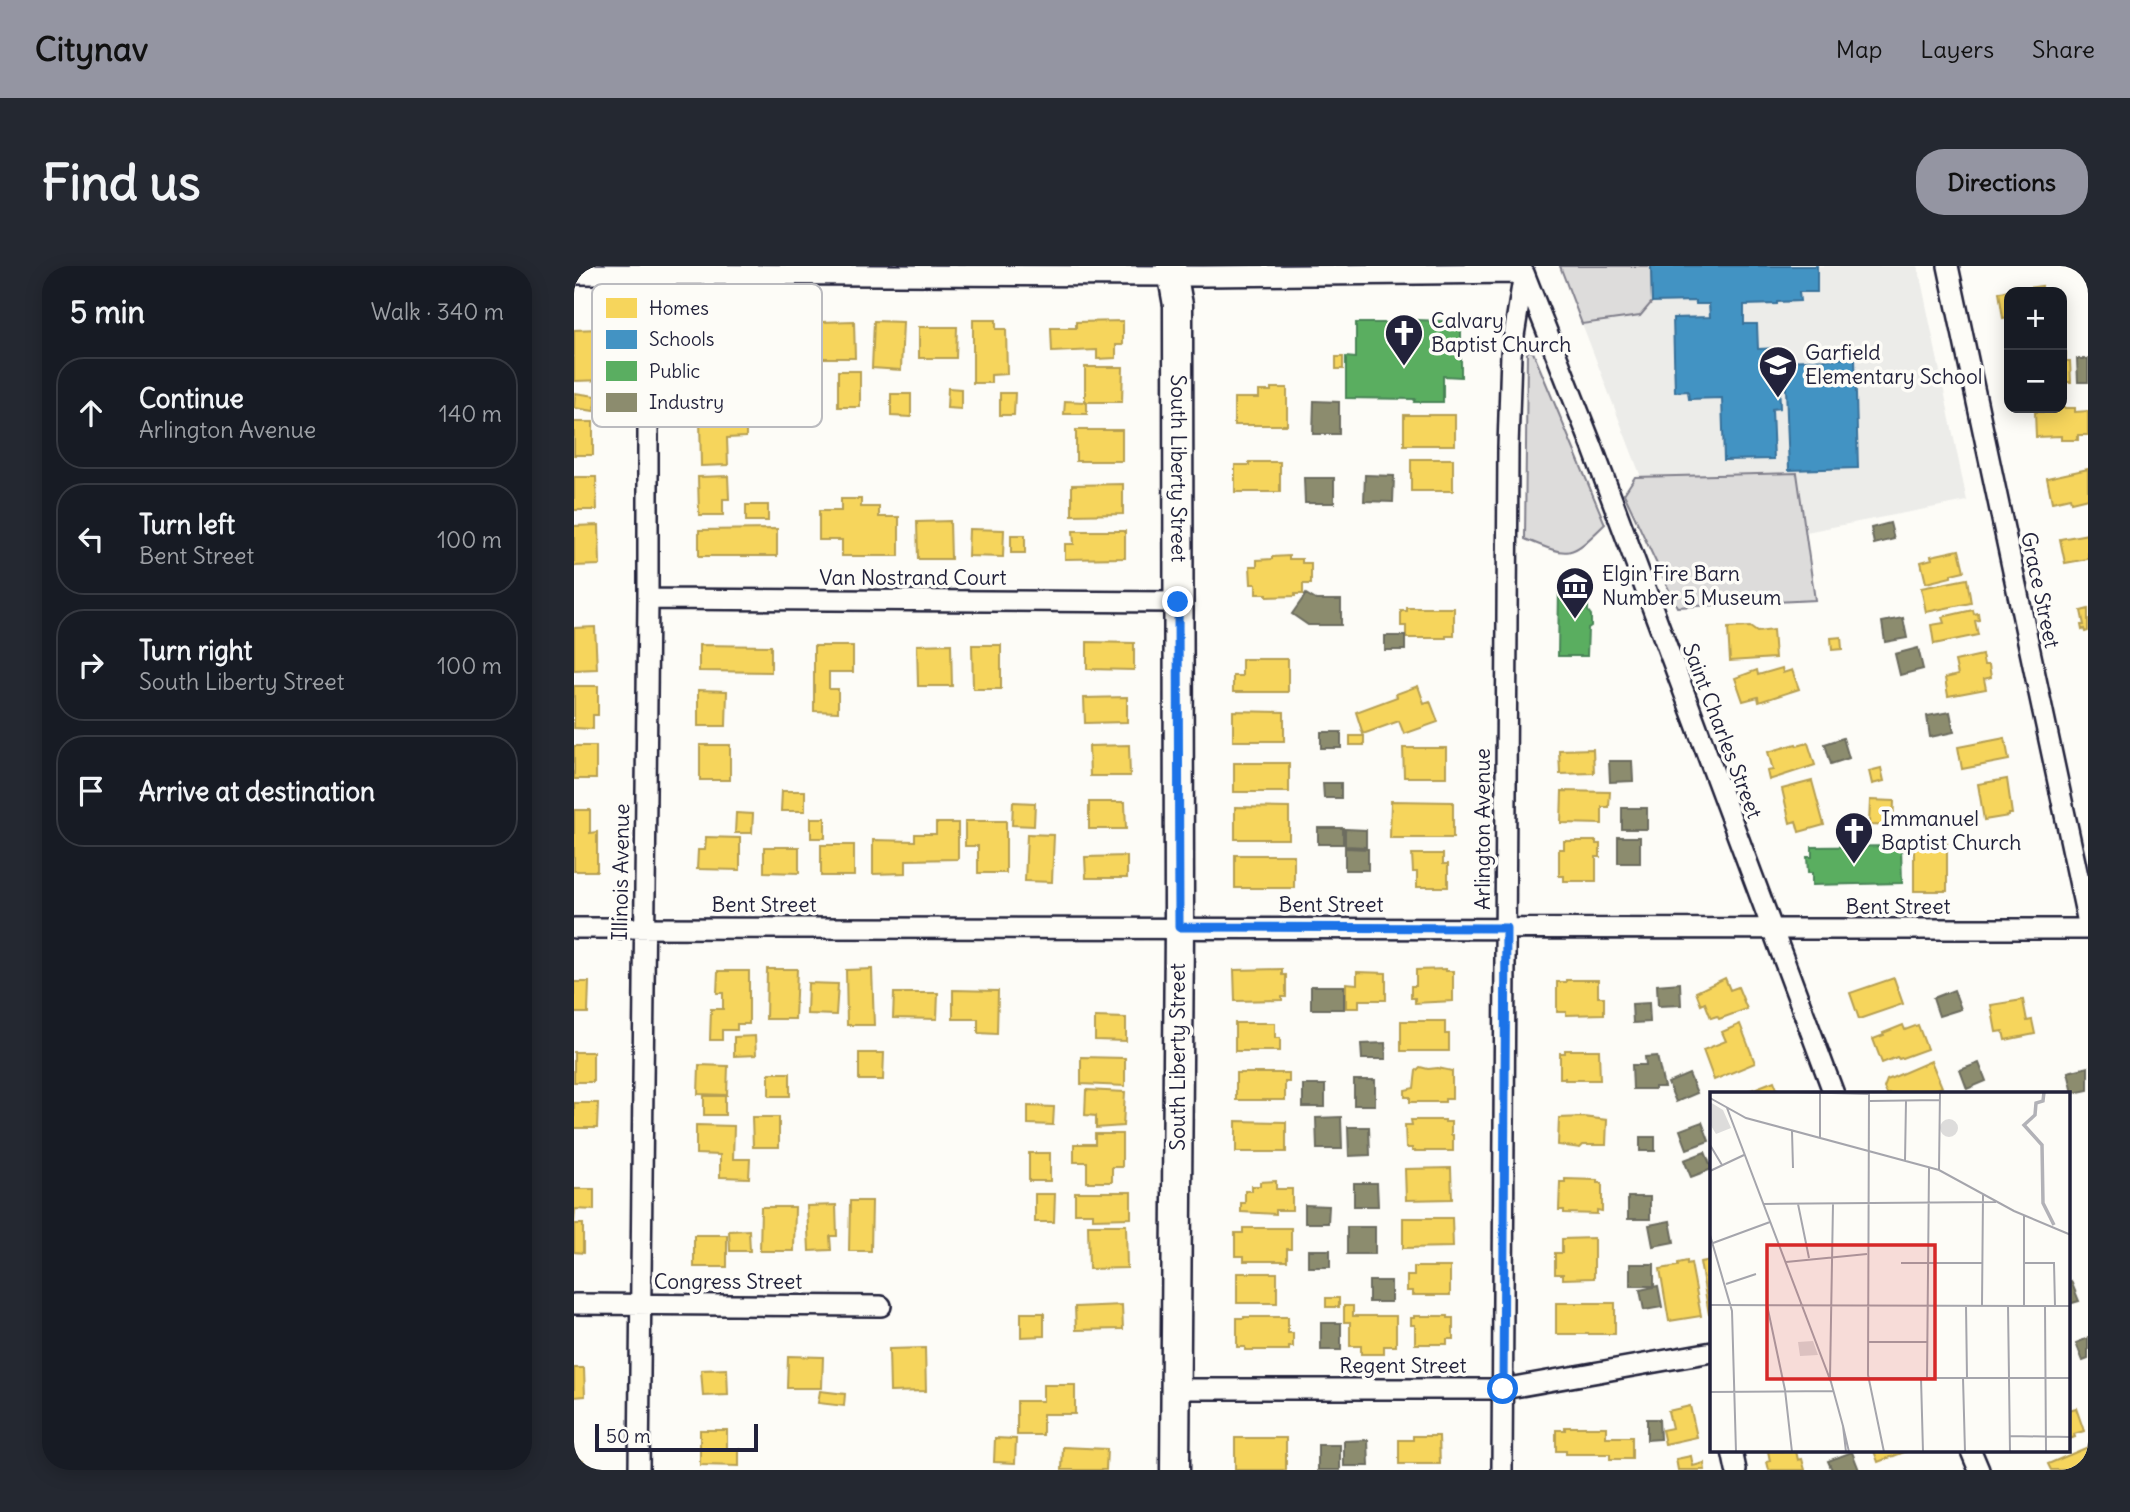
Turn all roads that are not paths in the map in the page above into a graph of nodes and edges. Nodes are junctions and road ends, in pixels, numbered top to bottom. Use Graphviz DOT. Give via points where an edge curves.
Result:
graph roads {
  1 [pos="1948,266"];
  2 [pos="1522,269"];
  3 [pos="700,270"];
  4 [pos="1173,271"];
  5 [pos="574,274"];
  6 [pos="648,274"];
  7 [pos="648,284"];
  8 [pos="648,427"];
  9 [pos="648,600"];
  10 [pos="1178,602"];
  11 [pos="2088,923"];
  12 [pos="1179,927"];
  13 [pos="574,928"];
  14 [pos="643,928"];
  15 [pos="1506,928"];
  16 [pos="2088,929"];
  17 [pos="1771,930"];
  18 [pos="1833,1092"];
  19 [pos="574,1304"];
  20 [pos="640,1304"];
  21 [pos="881,1306"];
  22 [pos="1710,1352"];
  23 [pos="1175,1389"];
  24 [pos="1503,1389"];
  25 [pos="1732,1452"];
  26 [pos="1971,1452"];
  27 [pos="639,1470"];
  28 [pos="1175,1470"];
  29 [pos="1502,1470"];
  30 [pos="1736,1470"];
  31 [pos="1979,1470"];
  1 -- 11 [label="street, Grace Street"];
  2 -- 4 [label="street"];
  2 -- 15 [label="street, Arlington Avenue" via="1511,354 1508,447"];
  2 -- 17 [label="street, Saint Charles Street"];
  3 -- 4 [label="street"];
  3 -- 6 [label="street"];
  4 -- 10 [label="main road, South Liberty Street" via="1178,305"];
  5 -- 6 [label="street"];
  6 -- 7 [label="street, Illinois Avenue"];
  8 -- 9 [label="street, Illinois Avenue"];
  9 -- 10 [label="street, Van Nostrand Court"];
  9 -- 14 [label="street, Illinois Avenue"];
  10 -- 12 [label="main road, South Liberty Street"];
  12 -- 14 [label="street, Bent Street"];
  12 -- 15 [label="street, Bent Street"];
  12 -- 23 [label="main road, South Liberty Street"];
  13 -- 14 [label="street, Bent Street"];
  14 -- 20 [label="street, Illinois Avenue"];
  15 -- 17 [label="street, Bent Street"];
  15 -- 24 [label="street, Arlington Avenue"];
  16 -- 17 [label="street, Bent Street"];
  17 -- 18 [label="street, Saint Charles Street"];
  19 -- 20 [label="street, Congress Street"];
  20 -- 21 [label="street, Congress Street"];
  20 -- 27 [label="street, Illinois Avenue"];
  22 -- 24 [label="street, Regent Street"];
  23 -- 24 [label="street, Regent Street"];
  23 -- 28 [label="main road, South Liberty Street"];
  24 -- 29 [label="street, Arlington Avenue"];
  25 -- 30 [label="street"];
  26 -- 31 [label="street"];
}
